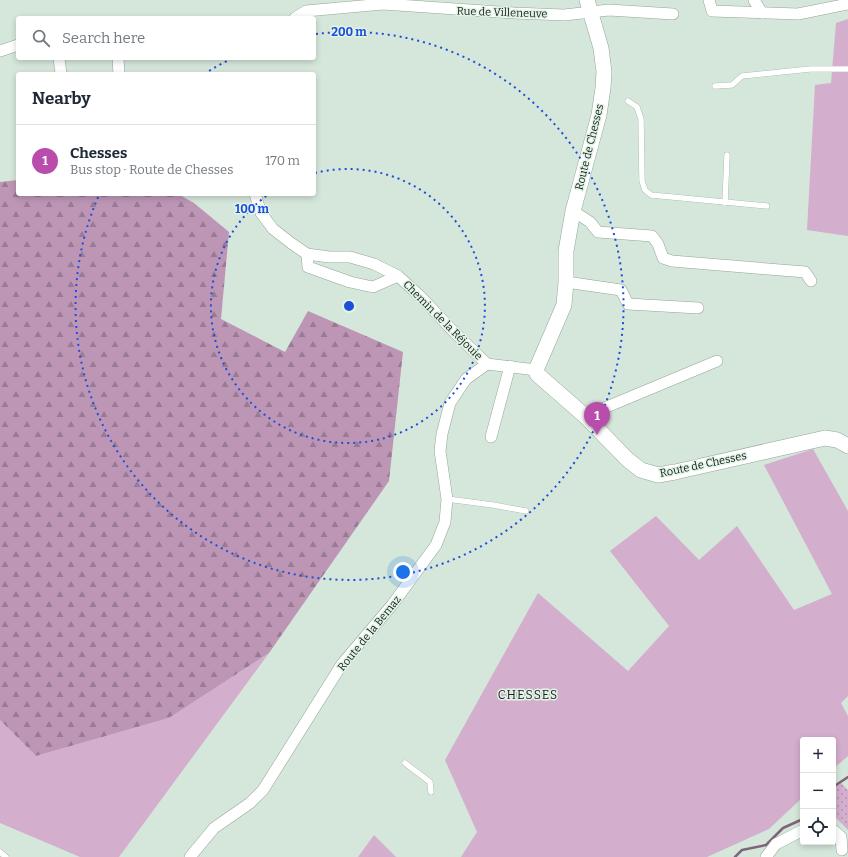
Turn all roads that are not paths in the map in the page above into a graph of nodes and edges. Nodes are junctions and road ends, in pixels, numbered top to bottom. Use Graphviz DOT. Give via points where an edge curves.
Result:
graph roads {
  1 [pos="709,0"];
  2 [pos="754,0"];
  3 [pos="848,4"];
  4 [pos="588,6"];
  5 [pos="762,13"];
  6 [pos="673,14"];
  7 [pos="298,16"];
  8 [pos="16,46"];
  9 [pos="0,51"];
  10 [pos="59,60"];
  11 [pos="118,60"];
  12 [pos="848,68"];
  13 [pos="61,72"];
  14 [pos="119,72"];
  15 [pos="716,86"];
  16 [pos="628,102"];
  17 [pos="727,155"];
  18 [pos="256,196"];
  19 [pos="725,203"];
  20 [pos="767,206"];
  21 [pos="573,211"];
  22 [pos="307,254"];
  23 [pos="398,276"];
  24 [pos="811,281"];
  25 [pos="566,282"];
  26 [pos="698,308"];
  27 [pos="717,361"];
  28 [pos="487,364"];
  29 [pos="510,366"];
  30 [pos="536,370"];
  31 [pos="585,416"];
  32 [pos="491,438"];
  33 [pos="844,440"];
  34 [pos="447,499"];
  35 [pos="526,511"];
  36 [pos="405,763"];
  37 [pos="431,792"];
  38 [pos="800,832"];
  39 [pos="836,832"];
  40 [pos="842,850"];
  41 [pos="0,852"];
  42 [pos="6,857"];
  43 [pos="190,857"];
  44 [pos="766,857"];
  1 -- 5 [label="street" via="712,11"];
  2 -- 5 [label="street"];
  3 -- 5 [label="street" via="798,14"];
  4 -- 6 [label="street, Rue de Villeneuve" via="609,10"];
  4 -- 7 [label="street, Rue de Villeneuve" via="564,15 383,4 306,11"];
  4 -- 21 [label="main road, Route de Chesses" via="601,48 603,88 599,115"];
  8 -- 9 [label="street"];
  10 -- 13 [label="street"];
  11 -- 14 [label="street"];
  12 -- 15 [label="lane" via="742,76 732,85"];
  16 -- 19 [label="lane" via="637,107 641,119 642,181 645,190 651,196"];
  17 -- 19 [label="lane"];
  18 -- 22 [label="street, Chemin de la Réjouie" via="261,213 273,229"];
  19 -- 20 [label="lane"];
  21 -- 24 [label="street" via="590,222 598,232 652,236 663,258 672,261 805,272"];
  21 -- 25 [label="main road, Route de Chesses" via="566,251"];
  22 -- 23 [label="street, Chemin de la Réjouie" via="350,257 374,264"];
  22 -- 23 [label="street, Chemin de la Réjouie" via="308,267 350,282 372,287"];
  23 -- 28 [label="street, Chemin de la Réjouie"];
  25 -- 26 [label="street" via="621,290 628,304"];
  25 -- 30 [label="main road, Route de Chesses" via="564,304"];
  27 -- 31 [label="street"];
  28 -- 29 [label="street"];
  28 -- 34 [label="street, Route de la Bemaz" via="466,379 450,403 440,451"];
  29 -- 30 [label="street"];
  29 -- 32 [label="street"];
  30 -- 31 [label="main road, Route de Chesses" via="542,380"];
  31 -- 33 [label="main road, Route de Chesses" via="628,460 641,470 658,474 825,438"];
  34 -- 35 [label="lane"];
  34 -- 43 [label="street, Route de la Bemaz" via="443,527 428,558 342,664 263,790 250,803 214,828"];
  36 -- 37 [label="lane" via="430,782"];
  38 -- 44 [label="street" via="776,844"];
  39 -- 40 [label="street" via="841,836"];
  41 -- 42 [label="lane"];
}
